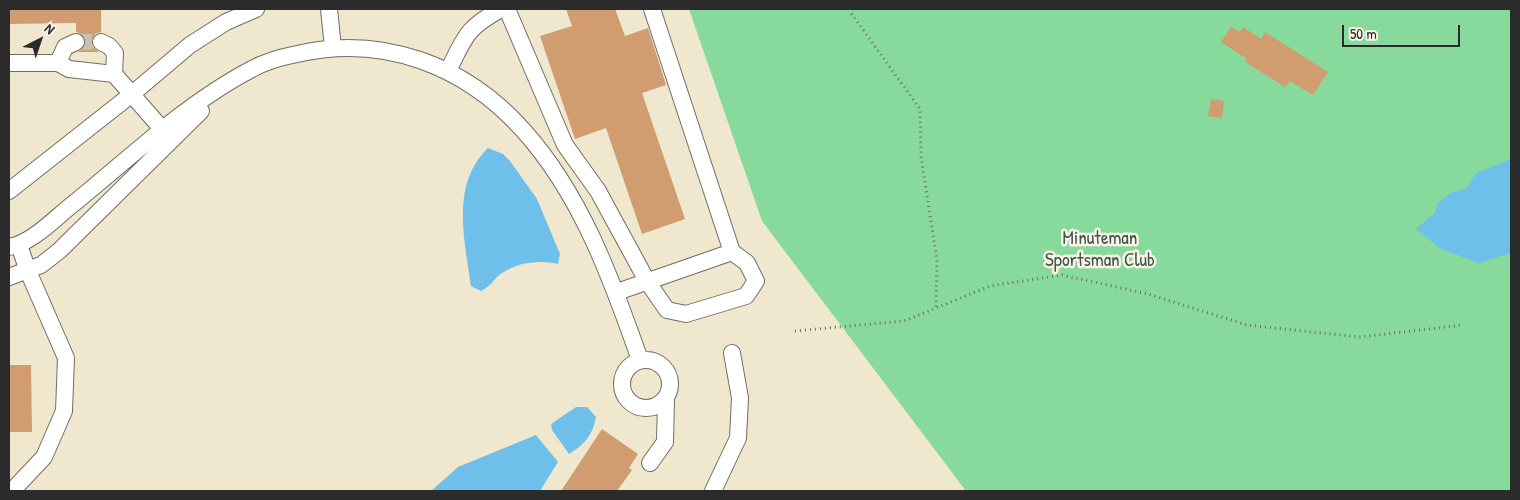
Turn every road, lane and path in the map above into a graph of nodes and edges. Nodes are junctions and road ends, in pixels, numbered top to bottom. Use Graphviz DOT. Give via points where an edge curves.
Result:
graph roads {
  1 [pos="256,9"];
  2 [pos="329,9"];
  3 [pos="501,9"];
  4 [pos="507,9"];
  5 [pos="652,9"];
  6 [pos="852,9"];
  7 [pos="76,42"];
  8 [pos="101,42"];
  9 [pos="333,48"];
  10 [pos="9,63"];
  11 [pos="58,63"];
  12 [pos="448,71"];
  13 [pos="114,74"];
  14 [pos="132,94"];
  15 [pos="168,135"];
  16 [pos="9,191"];
  17 [pos="14,246"];
  18 [pos="732,252"];
  19 [pos="28,271"];
  20 [pos="9,277"];
  21 [pos="647,281"];
  22 [pos="617,292"];
  23 [pos="936,308"];
  24 [pos="1463,325"];
  25 [pos="795,331"];
  26 [pos="732,353"];
  27 [pos="640,360"];
  28 [pos="666,399"];
  29 [pos="650,463"];
  30 [pos="12,491"];
  31 [pos="713,491"];
  1 -- 14 [label="lane" via="226,22 190,45"];
  2 -- 9 [label="lane"];
  3 -- 12 [label="lane" via="468,31"];
  4 -- 21 [label="lane" via="565,145 598,191"];
  5 -- 18 [label="lane"];
  6 -- 23 [label="path" via="851,13 920,109 921,156 937,260"];
  7 -- 11 [label="lane" via="65,47"];
  8 -- 13 [label="lane" via="115,53"];
  9 -- 12 [label="lane" via="354,46 393,52"];
  9 -- 15 [label="lane" via="316,49 253,68 223,88"];
  10 -- 11 [label="lane"];
  11 -- 13 [label="lane" via="69,69"];
  12 -- 22 [label="lane" via="484,93 524,130 580,212"];
  13 -- 14 [label="lane"];
  14 -- 15 [label="lane"];
  14 -- 16 [label="lane"];
  15 -- 17 [label="lane"];
  15 -- 19 [label="lane" via="59,251"];
  17 -- 19 [label="lane"];
  18 -- 21 [label="lane"];
  18 -- 21 [label="lane" via="747,263 756,281 746,296 686,314 667,310"];
  19 -- 20 [label="lane"];
  19 -- 30 [label="lane" via="66,358 64,411 44,458"];
  21 -- 22 [label="lane"];
  22 -- 27 [label="lane"];
  23 -- 24 [label="path" via="990,286 1062,275 1148,294 1246,324 1360,337"];
  23 -- 25 [label="path" via="904,321"];
  26 -- 31 [label="lane" via="740,398 738,438"];
  27 -- 28 [label="lane" via="652,360 662,365 668,374 671,382"];
  27 -- 28 [label="lane" via="623,376 626,398 634,406 646,409 660,405"];
  28 -- 29 [label="lane" via="665,442"];
}
